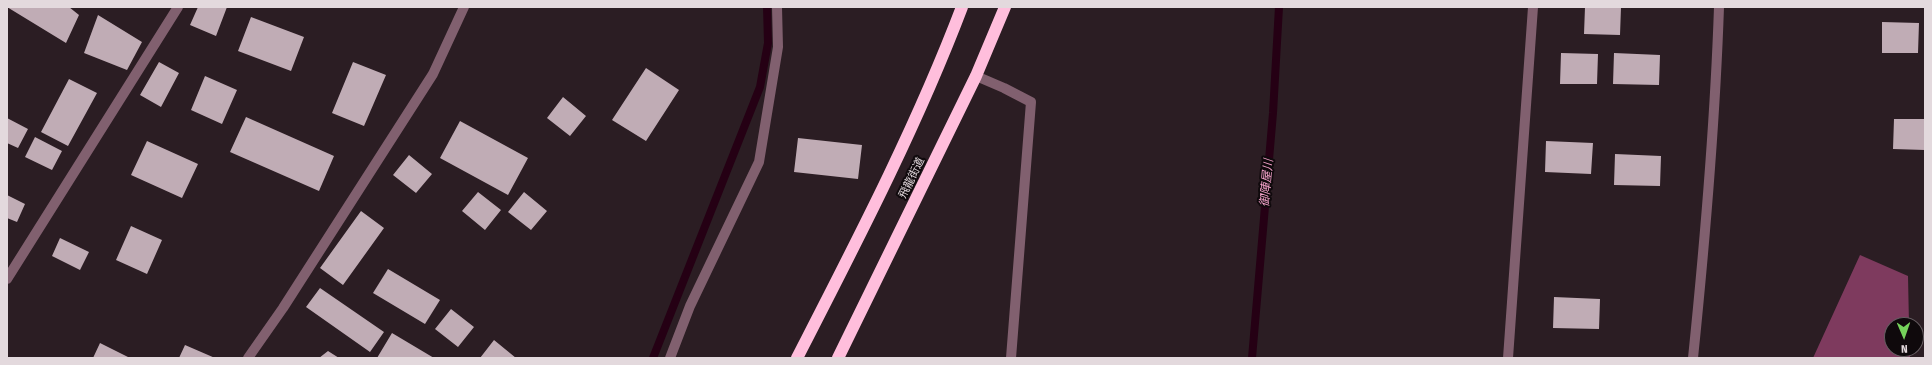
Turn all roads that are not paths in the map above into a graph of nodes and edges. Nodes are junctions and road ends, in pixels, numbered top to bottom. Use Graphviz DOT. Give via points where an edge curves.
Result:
graph roads {
  1 [pos="178,7"];
  2 [pos="464,7"];
  3 [pos="777,7"];
  4 [pos="962,7"];
  5 [pos="1004,7"];
  6 [pos="1533,7"];
  7 [pos="1719,7"];
  8 [pos="976,76"];
  9 [pos="7,279"];
  10 [pos="248,358"];
  11 [pos="670,358"];
  12 [pos="797,358"];
  13 [pos="838,358"];
  14 [pos="1011,358"];
  15 [pos="1508,358"];
  16 [pos="1693,358"];
  1 -- 9 [label="street"];
  2 -- 10 [label="street" via="432,74 283,308"];
  3 -- 11 [label="street" via="778,47 758,162 690,306"];
  4 -- 12 [label="highway, 飛龍街道" via="949,42 864,228"];
  5 -- 8 [label="highway, 飛龍街道"];
  6 -- 15 [label="street"];
  7 -- 16 [label="street" via="1703,254"];
  8 -- 13 [label="highway, 飛龍街道"];
  8 -- 14 [label="street" via="1030,102"];
}
